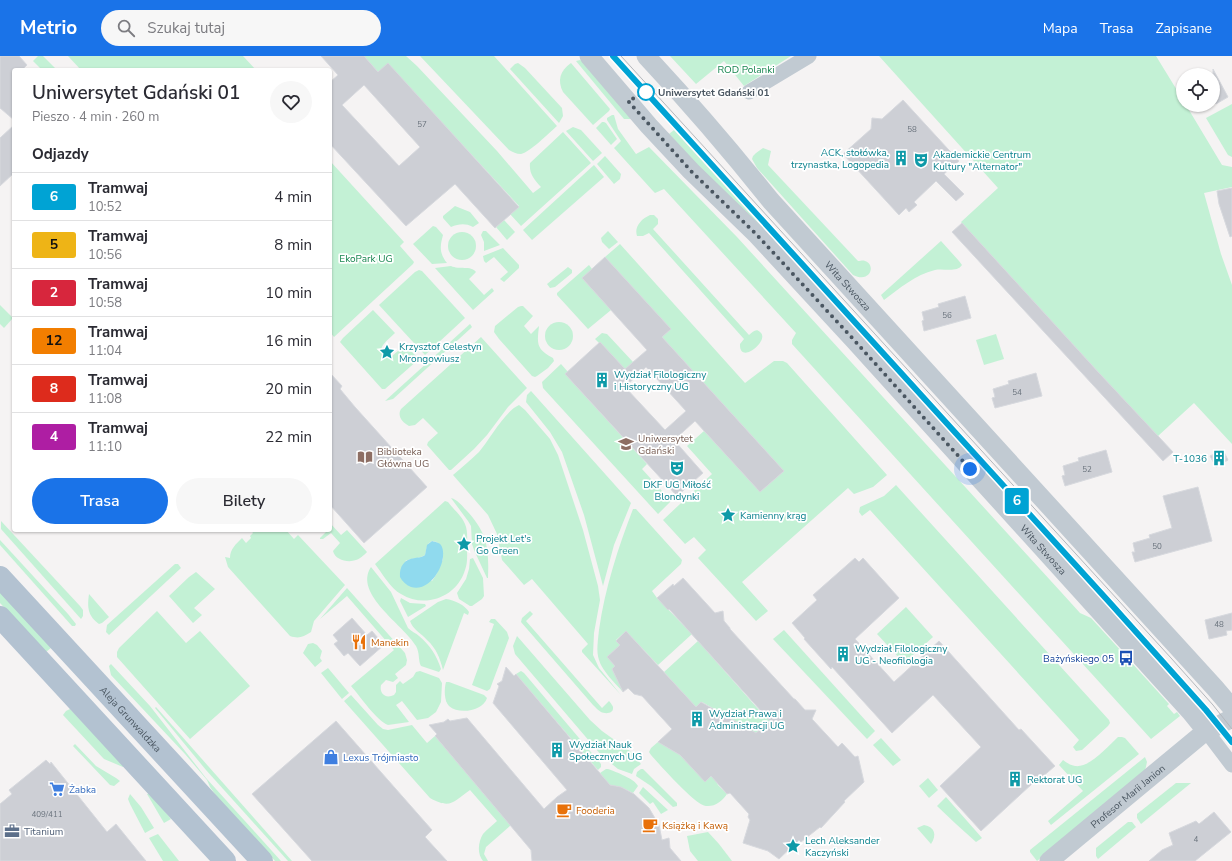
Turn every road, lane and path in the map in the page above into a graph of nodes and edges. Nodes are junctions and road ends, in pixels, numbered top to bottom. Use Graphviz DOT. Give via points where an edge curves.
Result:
graph roads {
  1 [pos="589,56"];
  2 [pos="646,56"];
  3 [pos="809,56"];
  4 [pos="749,92"];
  5 [pos="0,577"];
  6 [pos="0,617"];
  7 [pos="1232,708"];
  8 [pos="1232,718"];
  9 [pos="1207,732"];
  10 [pos="1232,765"];
  11 [pos="225,861"];
  12 [pos="262,861"];
  13 [pos="1049,861"];
  1 -- 9 [label="street, Wita Stwosza" via="649,126 757,235 854,340"];
  2 -- 7 [label="street, Wita Stwosza" via="776,207"];
  3 -- 4 [label="street"];
  5 -- 12 [label="main road, Aleja Grunwaldzka"];
  6 -- 11 [label="main road"];
  8 -- 9 [label="street, Profesor Marii Janion"];
  9 -- 10 [label="street, Wita Stwosza"];
  9 -- 13 [label="street, Profesor Marii Janion"];
}
